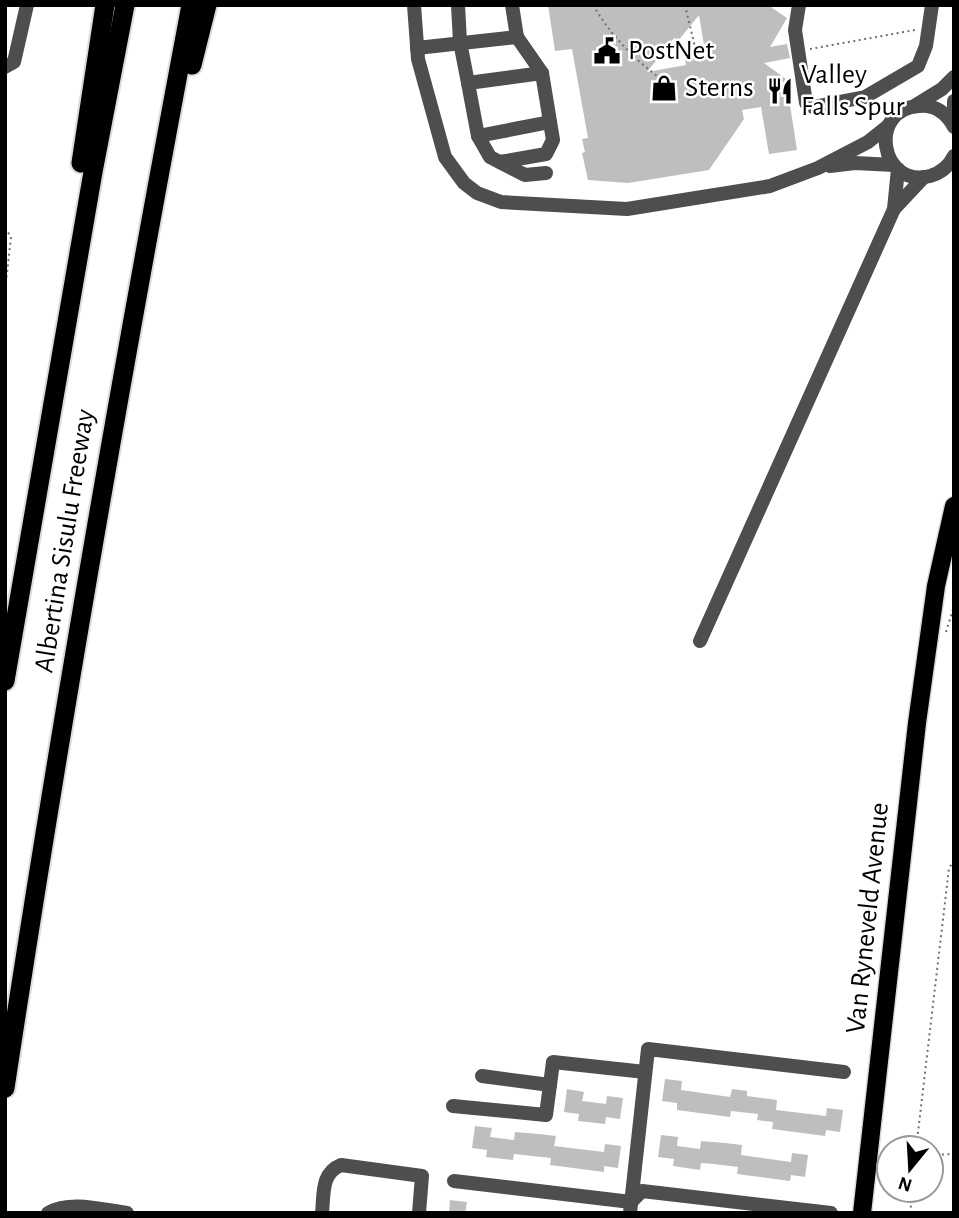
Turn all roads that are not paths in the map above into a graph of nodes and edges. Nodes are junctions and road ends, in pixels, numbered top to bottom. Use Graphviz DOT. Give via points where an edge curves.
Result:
graph roads {
  1 [pos="27,5"];
  2 [pos="105,5"];
  3 [pos="125,5"];
  4 [pos="191,5"];
  5 [pos="207,5"];
  6 [pos="414,5"];
  7 [pos="458,5"];
  8 [pos="512,5"];
  9 [pos="799,5"];
  10 [pos="932,5"];
  11 [pos="517,37"];
  12 [pos="460,42"];
  13 [pos="417,48"];
  14 [pos="5,67"];
  15 [pos="542,73"];
  16 [pos="954,77"];
  17 [pos="468,83"];
  18 [pos="954,101"];
  19 [pos="915,106"];
  20 [pos="550,122"];
  21 [pos="954,124"];
  22 [pos="888,126"];
  23 [pos="478,136"];
  24 [pos="954,156"];
  25 [pos="500,162"];
  26 [pos="818,167"];
  27 [pos="896,167"];
  28 [pos="949,169"];
  29 [pos="546,173"];
  30 [pos="924,177"];
  31 [pos="894,209"];
  32 [pos="147,240"];
  33 [pos="954,506"];
  34 [pos="954,558"];
  35 [pos="931,630"];
  36 [pos="700,641"];
  37 [pos="5,681"];
  38 [pos="645,1072"];
  39 [pos="844,1072"];
  40 [pos="482,1076"];
  41 [pos="550,1085"];
  42 [pos="5,1088"];
  43 [pos="453,1106"];
  44 [pos="454,1181"];
  45 [pos="630,1207"];
  46 [pos="48,1213"];
  47 [pos="127,1213"];
  48 [pos="322,1213"];
  49 [pos="419,1213"];
  50 [pos="831,1213"];
  51 [pos="862,1213"];
  1 -- 14 [label="street" via="14,62"];
  2 -- 37 [label="highway" via="13,591"];
  3 -- 37 [label="highway, Albertina Sisulu Freeway"];
  4 -- 32 [label="highway, Albertina Sisulu Freeway"];
  5 -- 32 [label="highway"];
  6 -- 13 [label="street"];
  7 -- 12 [label="street"];
  8 -- 11 [label="street"];
  9 -- 10 [label="street" via="795,30 806,103 813,107 860,99 910,73 920,62"];
  11 -- 12 [label="street"];
  11 -- 15 [label="street"];
  12 -- 13 [label="street"];
  12 -- 17 [label="street"];
  13 -- 26 [label="street" via="445,157 464,183 492,200 642,208 771,186"];
  15 -- 17 [label="street"];
  15 -- 20 [label="street"];
  16 -- 19 [label="street"];
  17 -- 23 [label="street"];
  18 -- 21 [label="street"];
  19 -- 21 [label="street" via="934,108"];
  19 -- 22 [label="street" via="899,113"];
  20 -- 23 [label="street"];
  20 -- 25 [label="street" via="553,140 546,153"];
  22 -- 26 [label="street" via="868,142"];
  22 -- 27 [label="street" via="887,156"];
  23 -- 25 [label="street" via="490,156"];
  24 -- 28 [label="street"];
  25 -- 29 [label="street" via="525,175"];
  26 -- 27 [label="street" via="855,163"];
  27 -- 30 [label="street" via="913,177"];
  27 -- 31 [label="street"];
  28 -- 30 [label="street"];
  30 -- 31 [label="street"];
  31 -- 36 [label="street"];
  32 -- 42 [label="highway, Albertina Sisulu Freeway"];
  33 -- 35 [label="main road, Van Ryneveld Avenue"];
  34 -- 35 [label="main road, Van Ryneveld Avenue"];
  35 -- 51 [label="main road, Van Ryneveld Avenue"];
  38 -- 39 [label="street" via="648,1049"];
  38 -- 41 [label="street" via="553,1062"];
  38 -- 45 [label="street"];
  40 -- 41 [label="street"];
  41 -- 43 [label="street" via="546,1115"];
  44 -- 45 [label="street"];
  45 -- 50 [label="street" via="642,1191"];
  46 -- 47 [label="street" via="73,1206"];
  48 -- 49 [label="street" via="326,1177 341,1165 422,1176"];
}
